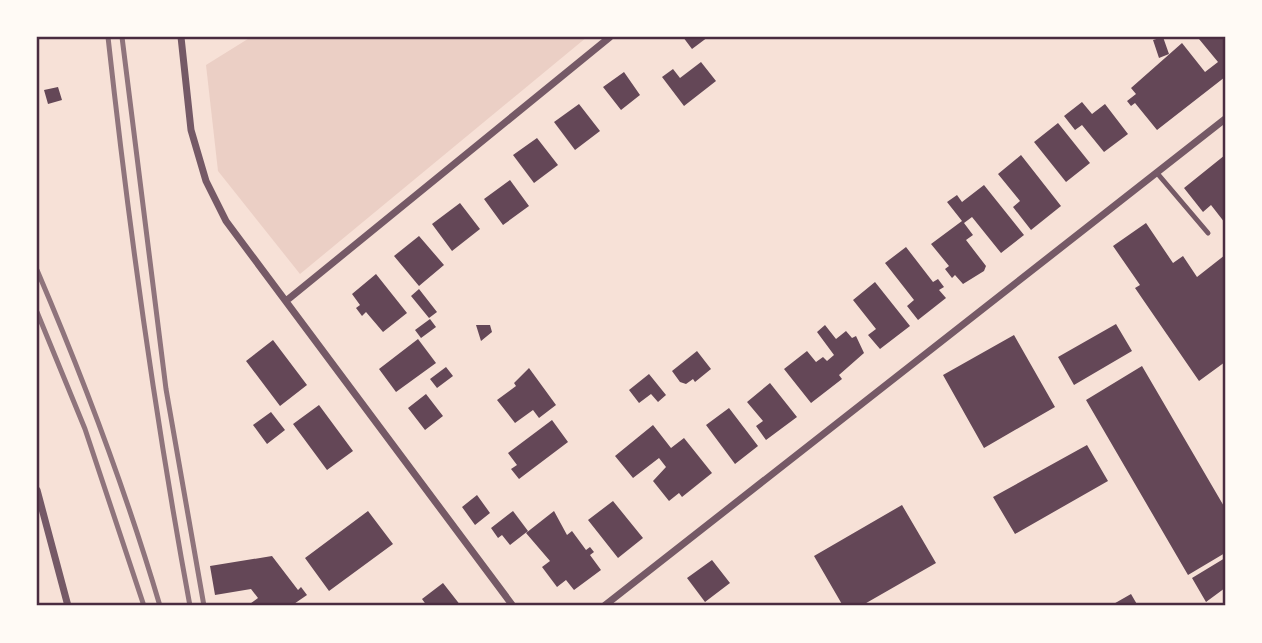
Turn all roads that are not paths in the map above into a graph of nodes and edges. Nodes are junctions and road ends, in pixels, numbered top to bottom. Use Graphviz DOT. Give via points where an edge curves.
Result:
graph roads {
  1 [pos="181,37"];
  2 [pos="610,37"];
  3 [pos="1225,119"];
  4 [pos="1157,173"];
  5 [pos="1208,233"];
  6 [pos="286,301"];
  7 [pos="37,490"];
  8 [pos="68,606"];
  9 [pos="513,606"];
  10 [pos="604,606"];
  1 -- 6 [label="street" via="191,130 206,181 226,221"];
  2 -- 6 [label="street"];
  3 -- 4 [label="street"];
  4 -- 5 [label="lane"];
  4 -- 10 [label="street"];
  6 -- 9 [label="street"];
  7 -- 8 [label="street"];
}
